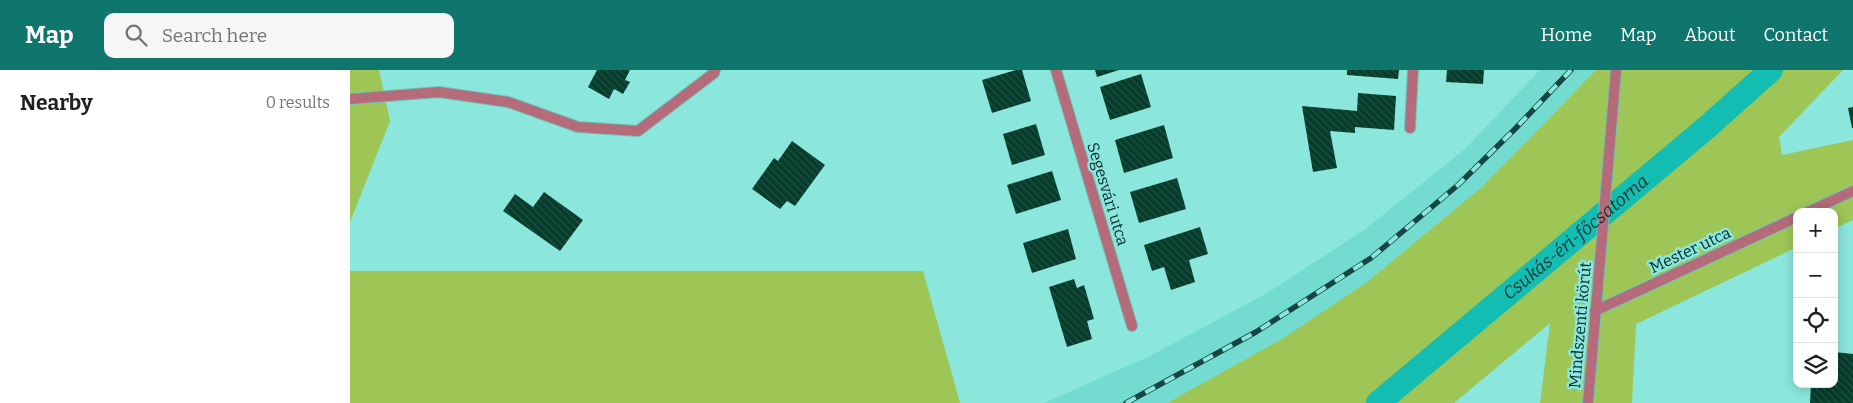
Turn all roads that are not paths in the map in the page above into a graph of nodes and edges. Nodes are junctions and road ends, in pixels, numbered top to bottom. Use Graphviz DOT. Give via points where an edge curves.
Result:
graph roads {
  1 [pos="715,70"];
  2 [pos="1056,70"];
  3 [pos="1413,70"];
  4 [pos="1616,70"];
  5 [pos="350,99"];
  6 [pos="1410,128"];
  7 [pos="1853,191"];
  8 [pos="1817,208"];
  9 [pos="1793,219"];
  10 [pos="1596,311"];
  11 [pos="1132,326"];
  12 [pos="1588,403"];
  1 -- 5 [label="street" via="638,132 578,127 508,102 439,92"];
  2 -- 11 [label="street, Segesvári utca"];
  3 -- 6 [label="street"];
  4 -- 10 [label="street, Mindszenti körút"];
  7 -- 8 [label="street"];
  9 -- 10 [label="street, Mester utca"];
  10 -- 12 [label="street, Mindszenti körút"];
}
